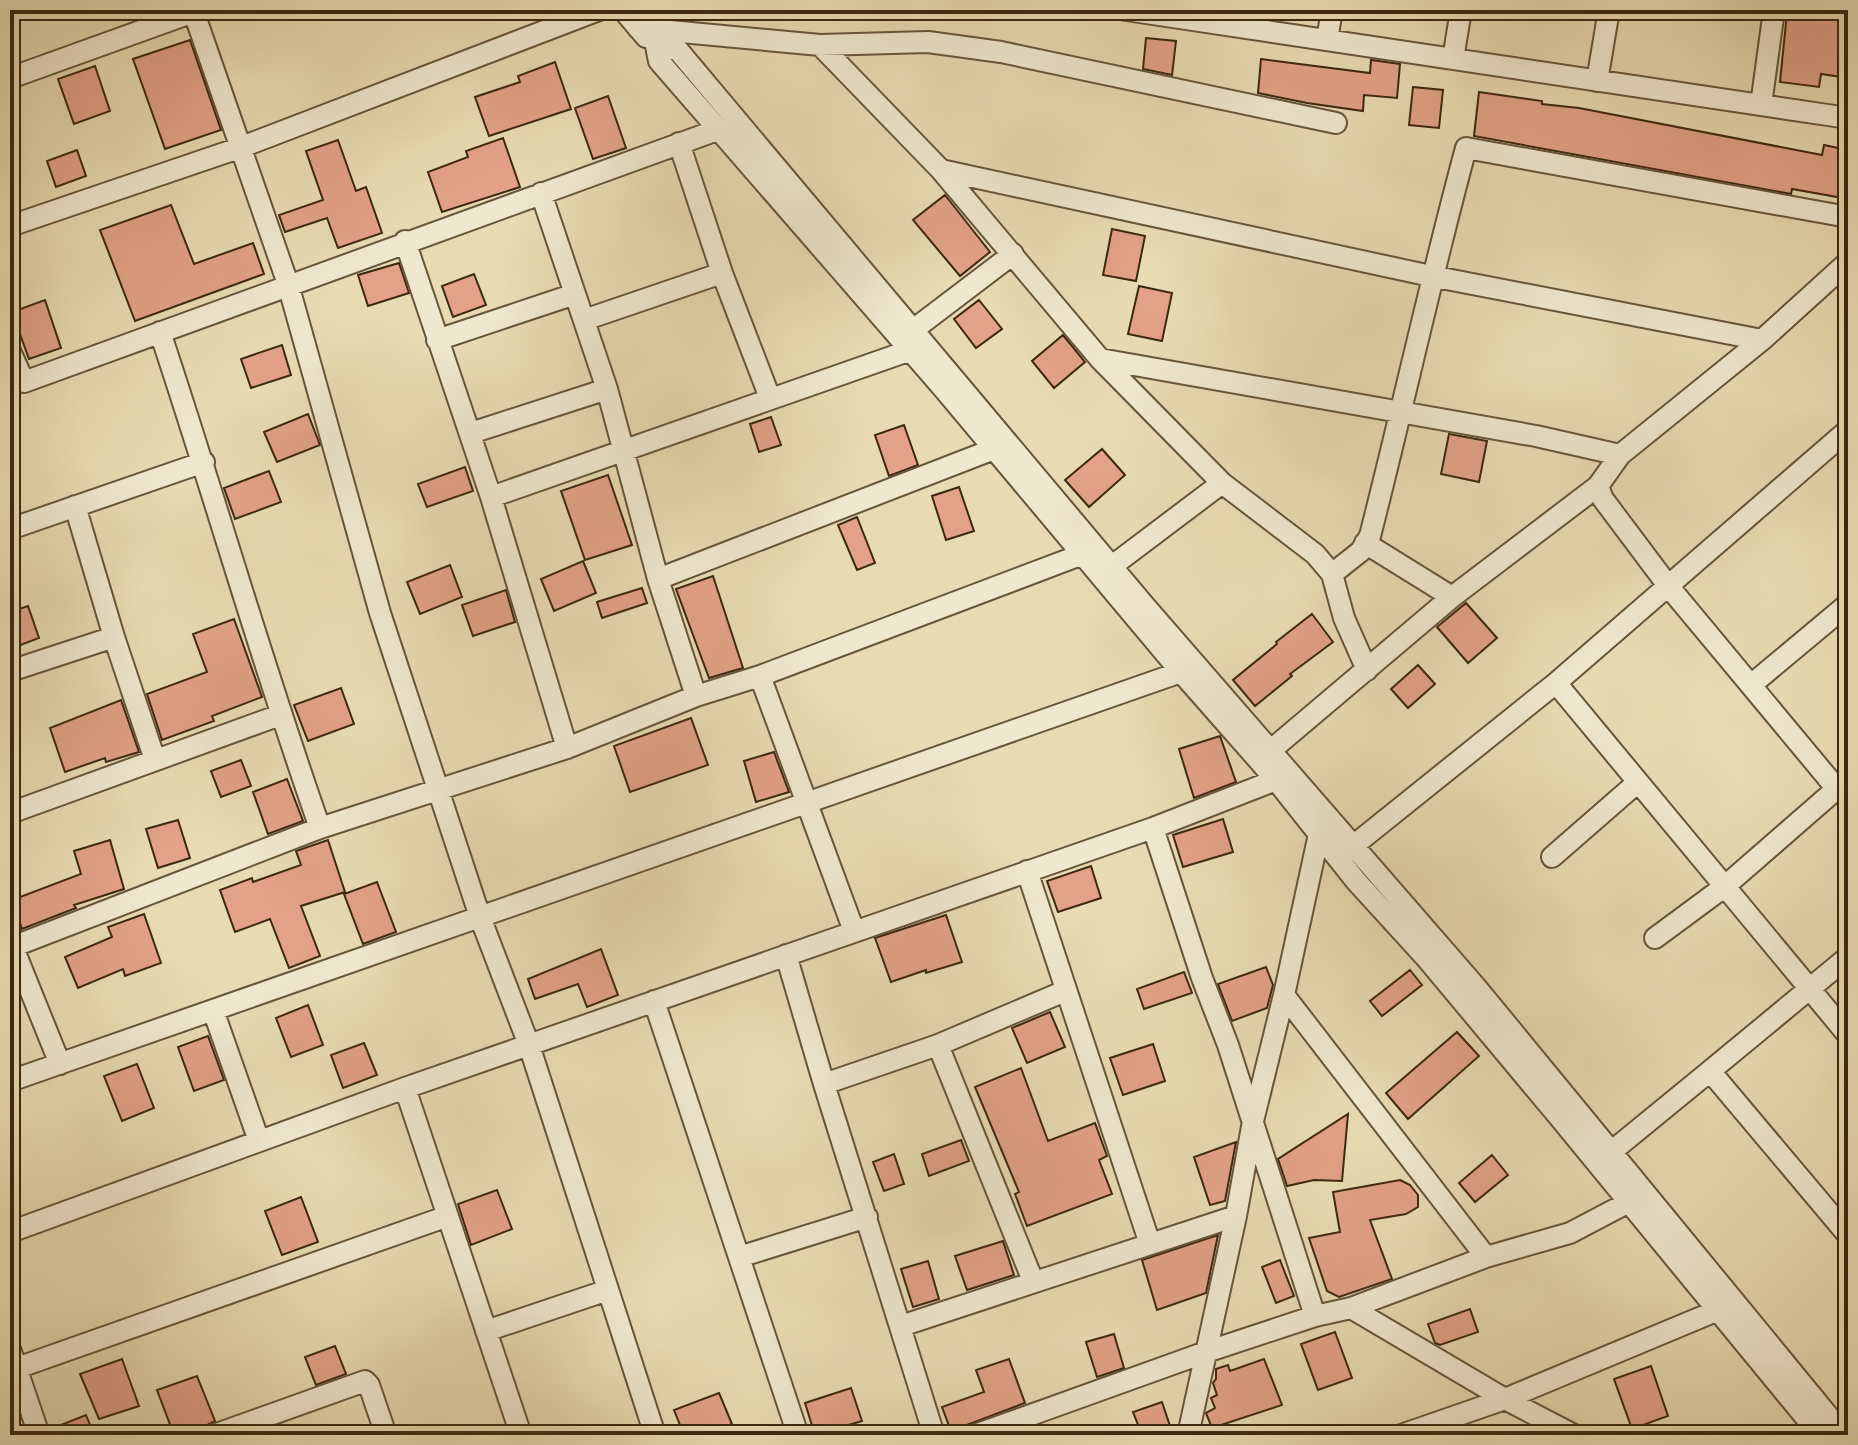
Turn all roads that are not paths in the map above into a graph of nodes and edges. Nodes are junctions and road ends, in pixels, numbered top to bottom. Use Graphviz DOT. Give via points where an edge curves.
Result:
graph roads {
  1 [pos="599,10"];
  2 [pos="623,10"];
  3 [pos="1126,10"];
  4 [pos="1332,10"];
  5 [pos="1461,10"];
  6 [pos="1609,10"];
  7 [pos="1774,10"];
  8 [pos="195,11"];
  9 [pos="1188,15"];
  10 [pos="638,28"];
  11 [pos="1327,40"];
  12 [pos="820,45"];
  13 [pos="656,46"];
  14 [pos="1453,59"];
  15 [pos="10,78"];
  16 [pos="1597,81"];
  17 [pos="1761,105"];
  18 [pos="1848,118"];
  19 [pos="1336,123"];
  20 [pos="720,129"];
  21 [pos="679,143"];
  22 [pos="239,148"];
  23 [pos="941,170"];
  24 [pos="541,193"];
  25 [pos="1848,217"];
  26 [pos="10,226"];
  27 [pos="405,241"];
  28 [pos="1013,254"];
  29 [pos="1848,262"];
  30 [pos="722,273"];
  31 [pos="1431,276"];
  32 [pos="288,284"];
  33 [pos="575,294"];
  34 [pos="584,320"];
  35 [pos="160,332"];
  36 [pos="437,340"];
  37 [pos="912,340"];
  38 [pos="1762,340"];
  39 [pos="10,351"];
  40 [pos="1100,359"];
  41 [pos="17,384"];
  42 [pos="607,389"];
  43 [pos="770,398"];
  44 [pos="1402,413"];
  45 [pos="1848,430"];
  46 [pos="471,433"];
  47 [pos="994,449"];
  48 [pos="625,452"];
  49 [pos="1620,455"];
  50 [pos="204,462"];
  51 [pos="1222,483"];
  52 [pos="1598,486"];
  53 [pos="491,497"];
  54 [pos="75,506"];
  55 [pos="10,529"];
  56 [pos="1365,543"];
  57 [pos="1083,554"];
  58 [pos="1112,566"];
  59 [pos="1332,574"];
  60 [pos="658,579"];
  61 [pos="1669,587"];
  62 [pos="1452,597"];
  63 [pos="1848,604"];
  64 [pos="114,637"];
  65 [pos="1367,670"];
  66 [pos="10,671"];
  67 [pos="1181,672"];
  68 [pos="760,676"];
  69 [pos="1556,683"];
  70 [pos="1751,685"];
  71 [pos="696,696"];
  72 [pos="280,715"];
  73 [pos="567,748"];
  74 [pos="1271,750"];
  75 [pos="155,760"];
  76 [pos="1276,780"];
  77 [pos="1638,782"];
  78 [pos="1842,784"];
  79 [pos="439,789"];
  80 [pos="807,803"];
  81 [pos="10,813"];
  82 [pos="320,828"];
  83 [pos="1153,828"];
  84 [pos="1326,828"];
  85 [pos="1346,851"];
  86 [pos="1552,857"];
  87 [pos="1027,871"];
  88 [pos="1724,887"];
  89 [pos="480,917"];
  90 [pos="854,931"];
  91 [pos="1655,938"];
  92 [pos="11,943"];
  93 [pos="786,955"];
  94 [pos="1848,957"];
  95 [pos="1809,990"];
  96 [pos="1065,991"];
  97 [pos="1284,995"];
  98 [pos="654,1001"];
  99 [pos="213,1010"];
  100 [pos="1848,1035"];
  101 [pos="529,1045"];
  102 [pos="938,1045"];
  103 [pos="60,1064"];
  104 [pos="1710,1071"];
  105 [pos="10,1081"];
  106 [pos="824,1084"];
  107 [pos="405,1088"];
  108 [pos="1253,1121"];
  109 [pos="259,1141"];
  110 [pos="1611,1152"];
  111 [pos="1629,1202"];
  112 [pos="448,1216"];
  113 [pos="1236,1216"];
  114 [pos="867,1217"];
  115 [pos="10,1232"];
  116 [pos="1848,1235"];
  117 [pos="1150,1244"];
  118 [pos="739,1257"];
  119 [pos="1486,1257"];
  120 [pos="1033,1281"];
  121 [pos="608,1290"];
  122 [pos="1351,1308"];
  123 [pos="1716,1311"];
  124 [pos="1315,1316"];
  125 [pos="901,1326"];
  126 [pos="486,1331"];
  127 [pos="1206,1352"];
  128 [pos="13,1359"];
  129 [pos="1505,1399"];
  130 [pos="39,1435"];
  131 [pos="214,1435"];
  132 [pos="386,1435"];
  133 [pos="521,1435"];
  134 [pos="655,1435"];
  135 [pos="798,1435"];
  136 [pos="934,1435"];
  137 [pos="975,1435"];
  138 [pos="1188,1435"];
  139 [pos="1401,1435"];
  140 [pos="1574,1435"];
  141 [pos="1819,1435"];
  142 [pos="1844,1435"];
  1 -- 22 [label="street"];
  2 -- 10 [label="street"];
  3 -- 9 [label="street"];
  4 -- 11 [label="street"];
  5 -- 14 [label="street"];
  6 -- 16 [label="street"];
  7 -- 17 [label="street"];
  8 -- 15 [label="street"];
  8 -- 22 [label="street"];
  9 -- 11 [label="street"];
  10 -- 12 [label="street"];
  10 -- 13 [label="street"];
  11 -- 14 [label="street"];
  12 -- 19 [label="street" via="928,42 1001,52"];
  12 -- 23 [label="street"];
  13 -- 20 [label="street" via="659,61"];
  13 -- 37 [label="street" via="677,49"];
  14 -- 16 [label="street"];
  16 -- 17 [label="street"];
  17 -- 18 [label="street"];
  20 -- 21 [label="street"];
  20 -- 37 [label="street"];
  21 -- 24 [label="street"];
  21 -- 30 [label="street"];
  22 -- 26 [label="street"];
  22 -- 32 [label="street"];
  23 -- 28 [label="street"];
  23 -- 31 [label="street"];
  24 -- 27 [label="street"];
  24 -- 33 [label="street"];
  25 -- 31 [label="street" via="1466,148"];
  27 -- 32 [label="street"];
  27 -- 36 [label="street"];
  28 -- 37 [label="street"];
  28 -- 40 [label="street"];
  29 -- 38 [label="street"];
  30 -- 34 [label="street"];
  30 -- 43 [label="street"];
  31 -- 38 [label="street"];
  31 -- 44 [label="street"];
  32 -- 35 [label="street"];
  32 -- 79 [label="street" via="380,613"];
  33 -- 34 [label="street"];
  33 -- 36 [label="street"];
  34 -- 42 [label="street"];
  35 -- 41 [label="street"];
  35 -- 50 [label="street"];
  36 -- 46 [label="street"];
  37 -- 43 [label="street"];
  37 -- 47 [label="street"];
  37 -- 58 [label="street"];
  38 -- 49 [label="street"];
  39 -- 41 [label="street"];
  40 -- 44 [label="street"];
  40 -- 51 [label="street"];
  42 -- 46 [label="street"];
  42 -- 48 [label="street"];
  43 -- 48 [label="street"];
  44 -- 49 [label="street"];
  44 -- 56 [label="street"];
  45 -- 61 [label="street"];
  46 -- 53 [label="street"];
  47 -- 57 [label="street"];
  47 -- 60 [label="street"];
  48 -- 53 [label="street"];
  48 -- 60 [label="street"];
  49 -- 52 [label="street"];
  50 -- 54 [label="street"];
  50 -- 72 [label="street"];
  51 -- 58 [label="street"];
  51 -- 59 [label="street" via="1315,554"];
  52 -- 61 [label="street"];
  52 -- 62 [label="street"];
  53 -- 73 [label="street"];
  54 -- 55 [label="street"];
  54 -- 64 [label="street"];
  56 -- 59 [label="street"];
  56 -- 62 [label="street"];
  57 -- 67 [label="street"];
  57 -- 68 [label="street"];
  58 -- 74 [label="street"];
  59 -- 65 [label="street"];
  60 -- 71 [label="street"];
  61 -- 69 [label="street"];
  61 -- 70 [label="street"];
  62 -- 65 [label="street"];
  63 -- 70 [label="street"];
  64 -- 66 [label="street"];
  64 -- 75 [label="street"];
  65 -- 74 [label="street"];
  67 -- 76 [label="street"];
  67 -- 80 [label="street"];
  68 -- 71 [label="street"];
  68 -- 80 [label="street"];
  69 -- 77 [label="street"];
  69 -- 85 [label="street"];
  70 -- 78 [label="street"];
  71 -- 73 [label="street"];
  72 -- 75 [label="street"];
  72 -- 82 [label="street"];
  73 -- 79 [label="street"];
  74 -- 84 [label="street"];
  75 -- 81 [label="street"];
  76 -- 83 [label="street"];
  76 -- 84 [label="street"];
  77 -- 86 [label="street"];
  77 -- 88 [label="street"];
  78 -- 88 [label="street"];
  79 -- 82 [label="street"];
  79 -- 89 [label="street"];
  80 -- 89 [label="street"];
  80 -- 90 [label="street"];
  82 -- 92 [label="street"];
  83 -- 87 [label="street"];
  83 -- 108 [label="street"];
  84 -- 85 [label="street"];
  84 -- 97 [label="street"];
  85 -- 110 [label="street" via="1476,987"];
  85 -- 111 [label="street"];
  87 -- 90 [label="street"];
  87 -- 96 [label="street"];
  88 -- 91 [label="street"];
  88 -- 95 [label="street"];
  89 -- 99 [label="street"];
  89 -- 101 [label="street"];
  90 -- 93 [label="street"];
  92 -- 103 [label="street"];
  93 -- 98 [label="street"];
  93 -- 106 [label="street"];
  94 -- 95 [label="street"];
  95 -- 100 [label="street"];
  95 -- 104 [label="street"];
  96 -- 102 [label="street"];
  96 -- 117 [label="street"];
  97 -- 108 [label="street"];
  97 -- 119 [label="street"];
  98 -- 101 [label="street"];
  98 -- 118 [label="street"];
  99 -- 103 [label="street"];
  99 -- 109 [label="street"];
  101 -- 107 [label="street"];
  101 -- 121 [label="street"];
  102 -- 106 [label="street"];
  102 -- 120 [label="street"];
  103 -- 105 [label="street"];
  104 -- 110 [label="street"];
  104 -- 116 [label="street"];
  106 -- 114 [label="street"];
  107 -- 109 [label="street"];
  107 -- 112 [label="street"];
  108 -- 113 [label="street"];
  108 -- 124 [label="street"];
  109 -- 115 [label="street"];
  110 -- 142 [label="street"];
  111 -- 119 [label="street" via="1570,1233"];
  111 -- 123 [label="street"];
  112 -- 126 [label="street"];
  112 -- 128 [label="street"];
  113 -- 117 [label="street"];
  113 -- 127 [label="street"];
  114 -- 118 [label="street"];
  114 -- 125 [label="street"];
  117 -- 120 [label="street"];
  118 -- 135 [label="street"];
  119 -- 122 [label="street"];
  120 -- 125 [label="street"];
  121 -- 126 [label="street"];
  121 -- 134 [label="street"];
  122 -- 124 [label="street"];
  122 -- 129 [label="street"];
  123 -- 129 [label="street"];
  123 -- 141 [label="street"];
  124 -- 127 [label="street"];
  125 -- 136 [label="street"];
  126 -- 133 [label="street"];
  127 -- 137 [label="street"];
  127 -- 138 [label="street"];
  128 -- 130 [label="street"];
  129 -- 139 [label="street"];
  129 -- 140 [label="street"];
  131 -- 132 [label="street" via="365,1381"];
}
